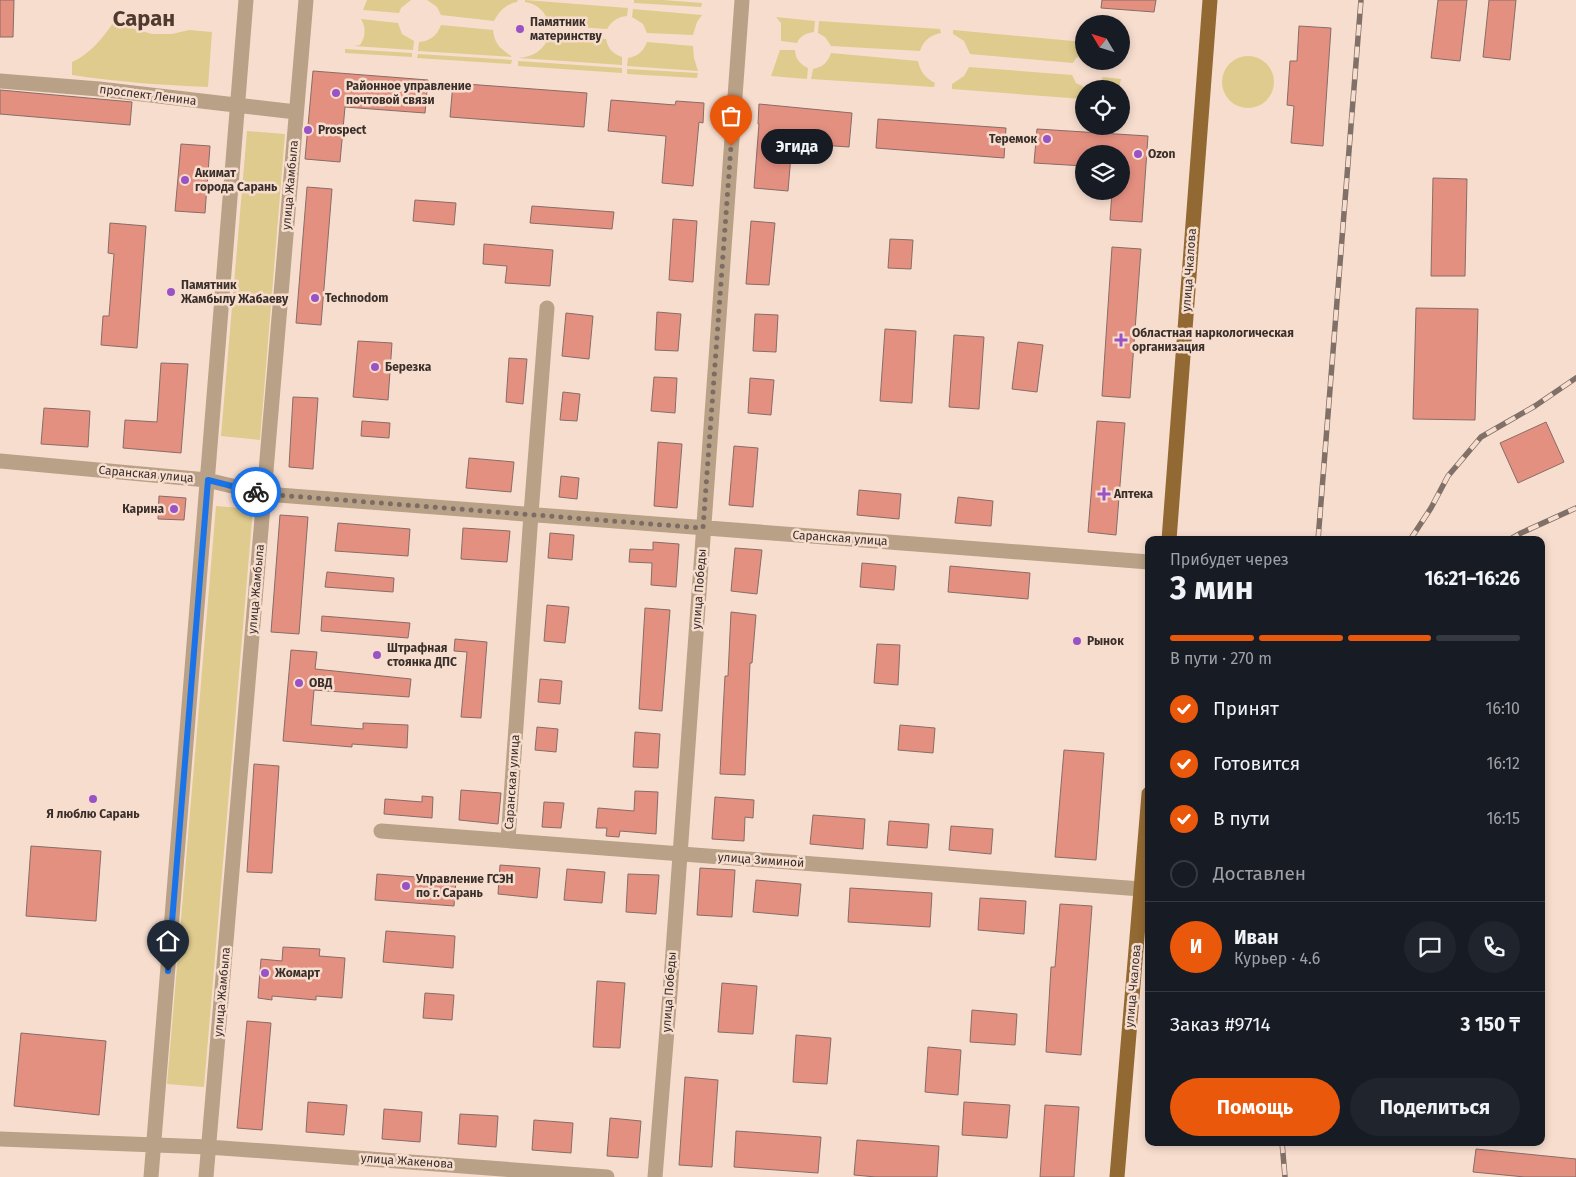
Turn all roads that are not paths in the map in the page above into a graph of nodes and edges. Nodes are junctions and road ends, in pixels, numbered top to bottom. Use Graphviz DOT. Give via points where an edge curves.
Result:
graph roads {
  1 [pos="246,0"];
  2 [pos="306,0"];
  3 [pos="742,0"];
  4 [pos="1210,0"];
  5 [pos="0,81"];
  6 [pos="236,106"];
  7 [pos="296,112"];
  8 [pos="547,308"];
  9 [pos="0,461"];
  10 [pos="208,480"];
  11 [pos="264,494"];
  12 [pos="531,514"];
  13 [pos="703,528"];
  14 [pos="1169,536"];
  15 [pos="1145,562"];
  16 [pos="381,831"];
  17 [pos="508,840"];
  18 [pos="1145,842"];
  19 [pos="679,853"];
  20 [pos="1141,889"];
  21 [pos="0,1139"];
  22 [pos="154,1146"];
  23 [pos="208,1148"];
  24 [pos="151,1177"];
  25 [pos="206,1177"];
  26 [pos="607,1177"];
  27 [pos="655,1177"];
  28 [pos="1117,1177"];
  1 -- 6 [label="street"];
  2 -- 7 [label="street, улица Жамбыла"];
  3 -- 13 [label="street, улица Победы"];
  4 -- 14 [label="main road, улица Чкалова"];
  5 -- 6 [label="street, проспект Ленина"];
  6 -- 7 [label="street, проспект Ленина"];
  6 -- 10 [label="street"];
  7 -- 11 [label="street, улица Жамбыла"];
  8 -- 12 [label="street, Саранская улица"];
  9 -- 10 [label="street, Саранская улица"];
  10 -- 11 [label="street, Саранская улица"];
  10 -- 22 [label="street"];
  11 -- 12 [label="street, Саранская улица"];
  11 -- 23 [label="street, улица Жамбыла"];
  12 -- 13 [label="street, Саранская улица"];
  12 -- 17 [label="street, Саранская улица"];
  13 -- 15 [label="street, Саранская улица"];
  13 -- 19 [label="street, улица Победы"];
  16 -- 17 [label="street, улица Зиминой"];
  17 -- 19 [label="street, улица Зиминой"];
  18 -- 20 [label="main road, улица Чкалова"];
  19 -- 20 [label="street, улица Зиминой"];
  19 -- 27 [label="street, улица Победы"];
  20 -- 28 [label="main road, улица Чкалова"];
  21 -- 22 [label="street"];
  22 -- 23 [label="street, улица Жакенова"];
  22 -- 24 [label="street"];
  23 -- 25 [label="street, улица Жамбыла"];
  23 -- 26 [label="street, улица Жакенова"];
}
